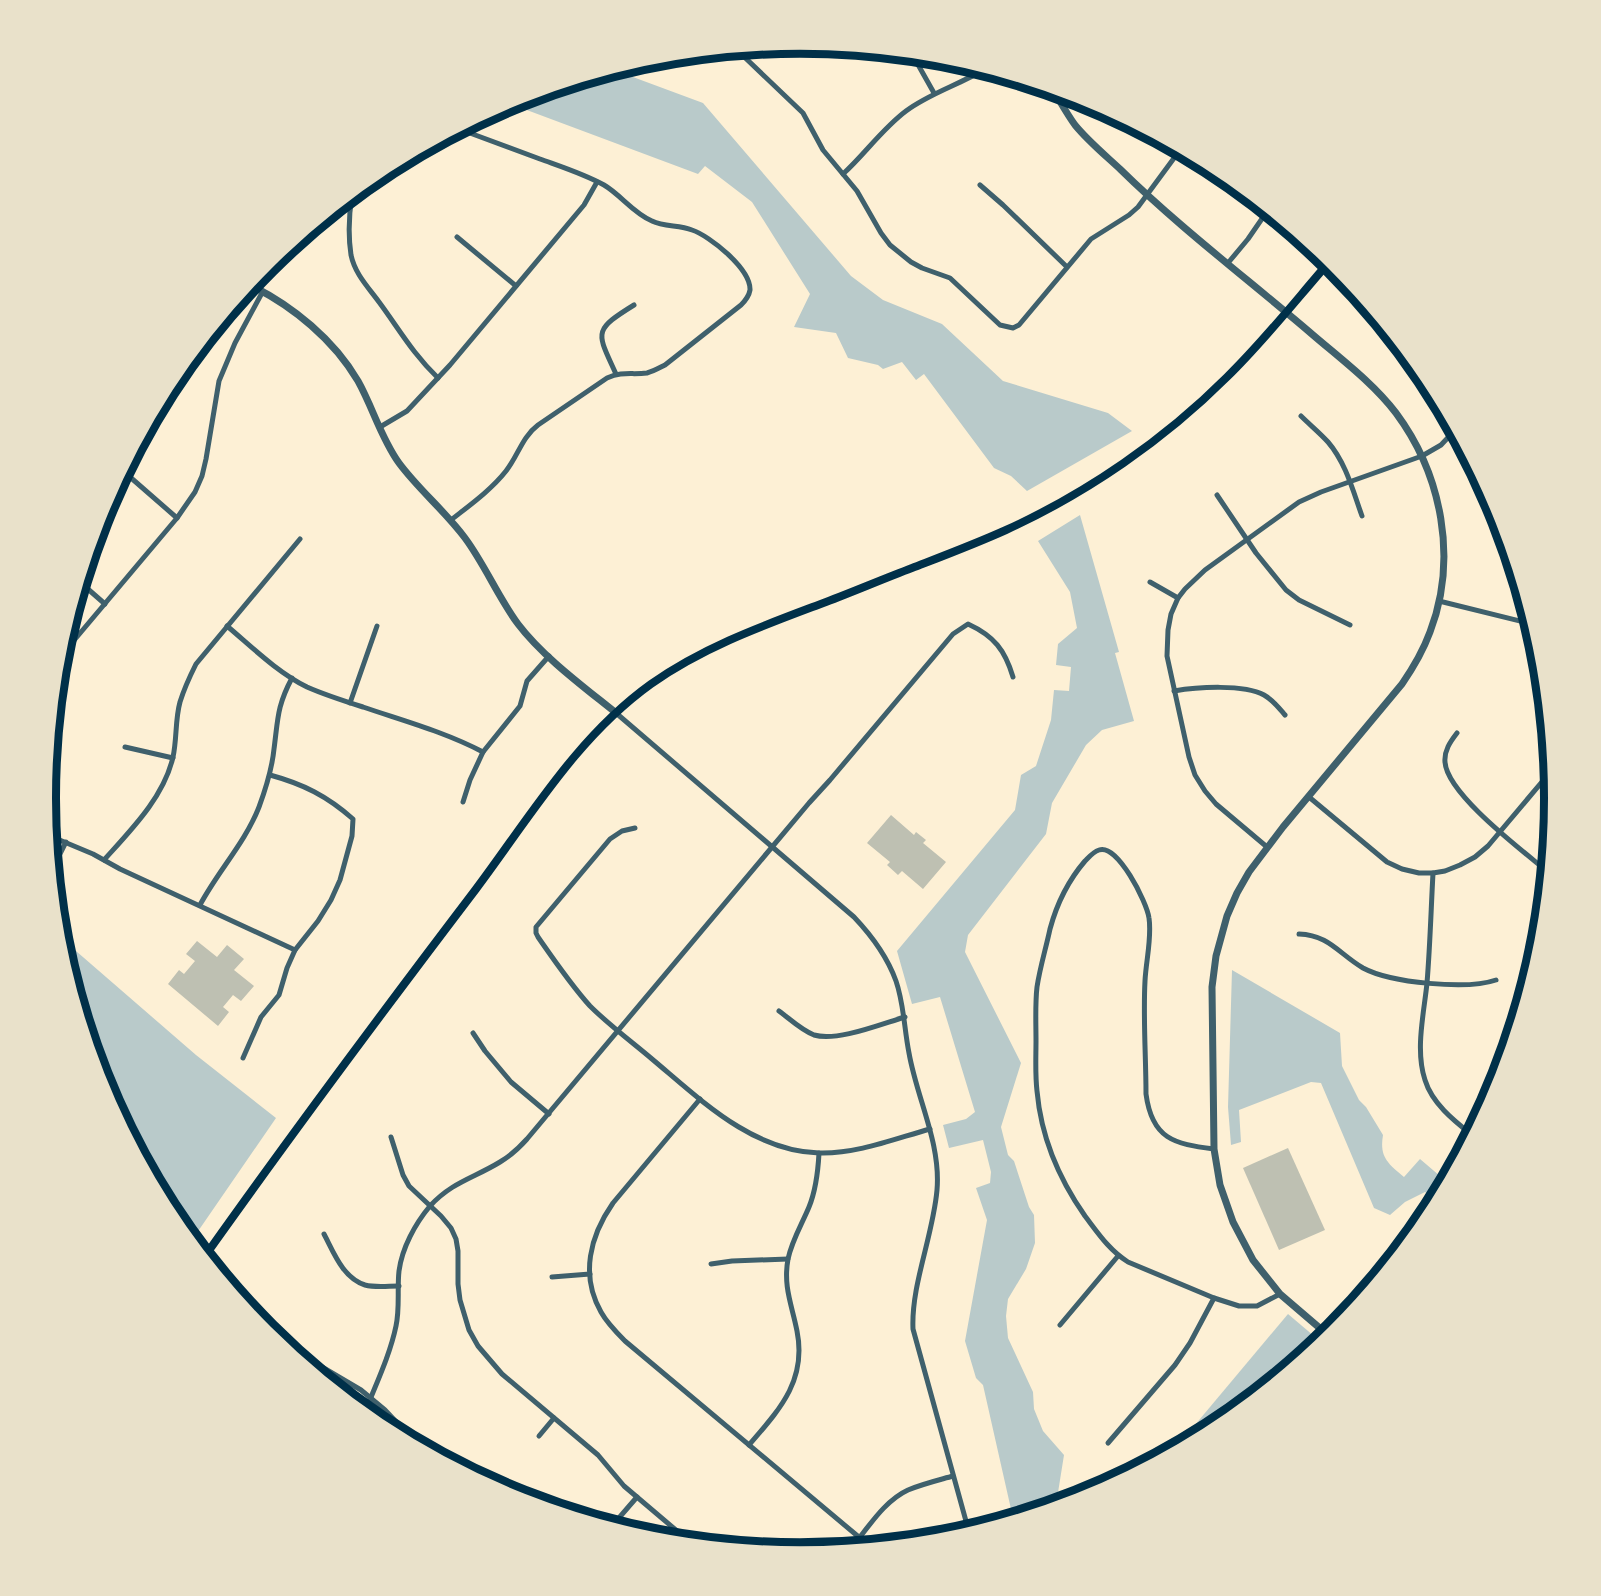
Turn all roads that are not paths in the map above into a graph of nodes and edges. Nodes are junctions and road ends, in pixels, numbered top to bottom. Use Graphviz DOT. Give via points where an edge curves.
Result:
graph roads {
  1 [pos="744,57"];
  2 [pos="917,63"];
  3 [pos="975,75"];
  4 [pos="934,93"];
  5 [pos="1060,101"];
  6 [pos="468,132"];
  7 [pos="1176,156"];
  8 [pos="843,174"];
  9 [pos="597,182"];
  10 [pos="980,185"];
  11 [pos="1147,195"];
  12 [pos="351,206"];
  13 [pos="1263,216"];
  14 [pos="457,237"];
  15 [pos="1228,263"];
  16 [pos="1067,267"];
  17 [pos="1323,269"];
  18 [pos="516,286"];
  19 [pos="258,289"];
  20 [pos="263,291"];
  21 [pos="634,305"];
  22 [pos="1286,312"];
  23 [pos="616,374"];
  24 [pos="438,378"];
  25 [pos="1300,416"];
  26 [pos="380,427"];
  27 [pos="1450,435"];
  28 [pos="1422,456"];
  29 [pos="130,477"];
  30 [pos="1350,482"];
  31 [pos="1217,495"];
  32 [pos="1362,516"];
  33 [pos="177,518"];
  34 [pos="451,520"];
  35 [pos="300,539"];
  36 [pos="1247,539"];
  37 [pos="1150,582"];
  38 [pos="87,588"];
  39 [pos="1178,598"];
  40 [pos="1439,601"];
  41 [pos="105,604"];
  42 [pos="1523,622"];
  43 [pos="227,626"];
  44 [pos="376,626"];
  45 [pos="1350,626"];
  46 [pos="74,641"];
  47 [pos="549,656"];
  48 [pos="1013,677"];
  49 [pos="292,678"];
  50 [pos="1174,690"];
  51 [pos="350,703"];
  52 [pos="616,713"];
  53 [pos="1286,715"];
  54 [pos="1457,733"];
  55 [pos="125,747"];
  56 [pos="483,752"];
  57 [pos="172,758"];
  58 [pos="270,775"];
  59 [pos="1544,780"];
  60 [pos="1309,797"];
  61 [pos="463,802"];
  62 [pos="635,828"];
  63 [pos="1500,832"];
  64 [pos="58,839"];
  65 [pos="66,842"];
  66 [pos="772,847"];
  67 [pos="1267,847"];
  68 [pos="59,856"];
  69 [pos="104,860"];
  70 [pos="1541,866"];
  71 [pos="1433,873"];
  72 [pos="200,905"];
  73 [pos="1299,934"];
  74 [pos="295,950"];
  75 [pos="1496,980"];
  76 [pos="1427,983"];
  77 [pos="779,1011"];
  78 [pos="905,1017"];
  79 [pos="618,1030"];
  80 [pos="473,1033"];
  81 [pos="243,1058"];
  82 [pos="700,1100"];
  83 [pos="549,1114"];
  84 [pos="930,1129"];
  85 [pos="1466,1130"];
  86 [pos="391,1137"];
  87 [pos="1214,1149"];
  88 [pos="819,1153"];
  89 [pos="430,1206"];
  90 [pos="324,1234"];
  91 [pos="209,1250"];
  92 [pos="1118,1256"];
  93 [pos="788,1259"];
  94 [pos="711,1264"];
  95 [pos="590,1274"];
  96 [pos="552,1277"];
  97 [pos="399,1286"];
  98 [pos="1280,1294"];
  99 [pos="1214,1298"];
  100 [pos="1060,1325"];
  101 [pos="1321,1329"];
  102 [pos="325,1369"];
  103 [pos="371,1397"];
  104 [pos="369,1403"];
  105 [pos="554,1418"];
  106 [pos="396,1422"];
  107 [pos="539,1436"];
  108 [pos="1108,1443"];
  109 [pos="749,1445"];
  110 [pos="953,1476"];
  111 [pos="636,1497"];
  112 [pos="618,1519"];
  113 [pos="966,1523"];
  114 [pos="678,1532"];
  115 [pos="860,1538"];
  1 -- 8 [label="street" via="803,113 823,150"];
  2 -- 4 [label="street"];
  3 -- 4 [label="street"];
  4 -- 8 [label="street" via="892,122"];
  5 -- 11 [label="street" via="1075,125"];
  6 -- 9 [label="street"];
  7 -- 11 [label="street"];
  8 -- 16 [label="street" via="880,233 900,255 950,278 1006,328 1019,325"];
  9 -- 18 [label="street" via="584,205"];
  9 -- 23 [label="street" via="649,220 690,229 715,242 744,274 750,291 741,305 665,364 646,373"];
  10 -- 16 [label="street"];
  11 -- 15 [label="street"];
  11 -- 16 [label="street" via="1129,215 1091,239"];
  12 -- 24 [label="street" via="351,256 359,274 409,346"];
  13 -- 15 [label="street"];
  14 -- 18 [label="street"];
  15 -- 22 [label="street"];
  17 -- 22 [label="main road"];
  18 -- 24 [label="street"];
  19 -- 20 [label="street"];
  20 -- 26 [label="street" via="306,322 343,359"];
  20 -- 33 [label="street" via="224,366 201,476"];
  21 -- 23 [label="street" via="606,325 601,338"];
  22 -- 28 [label="street" via="1395,411"];
  22 -- 52 [label="main road" via="1195,408 1130,459 1062,502 1003,532 722,643 669,672"];
  23 -- 34 [label="street" via="532,430 499,479"];
  24 -- 26 [label="street" via="407,411"];
  25 -- 30 [label="street" via="1328,442"];
  26 -- 34 [label="street" via="409,475"];
  27 -- 28 [label="street"];
  28 -- 30 [label="street"];
  28 -- 40 [label="street" via="1434,487 1442,529"];
  29 -- 33 [label="street"];
  30 -- 32 [label="street"];
  30 -- 36 [label="street" via="1299,502"];
  31 -- 36 [label="street"];
  33 -- 41 [label="street"];
  34 -- 47 [label="street" via="516,621"];
  35 -- 43 [label="street"];
  36 -- 39 [label="street" via="1205,570"];
  36 -- 45 [label="street" via="1292,596"];
  37 -- 39 [label="street"];
  38 -- 41 [label="street"];
  39 -- 50 [label="street" via="1166,646"];
  40 -- 42 [label="street"];
  40 -- 60 [label="street" via="1430,632 1402,684"];
  41 -- 46 [label="street"];
  43 -- 49 [label="street"];
  43 -- 57 [label="street" via="196,664 186,684"];
  44 -- 51 [label="street"];
  47 -- 52 [label="street"];
  47 -- 56 [label="street" via="527,681 520,706"];
  48 -- 66 [label="street" via="997,644 968,624 960,628"];
  49 -- 51 [label="street"];
  49 -- 58 [label="street" via="280,703"];
  50 -- 53 [label="street" via="1252,690 1272,700"];
  50 -- 67 [label="street" via="1195,775 1216,804"];
  51 -- 56 [label="street" via="442,733"];
  52 -- 66 [label="street"];
  52 -- 91 [label="main road" via="568,764"];
  54 -- 63 [label="street" via="1448,745 1444,761 1447,772 1467,801"];
  55 -- 57 [label="street"];
  56 -- 61 [label="street"];
  57 -- 69 [label="street" via="151,803"];
  58 -- 72 [label="street" via="248,832"];
  58 -- 74 [label="street" via="306,787 353,819 340,880 318,921"];
  59 -- 63 [label="street"];
  60 -- 67 [label="street"];
  60 -- 71 [label="street" via="1387,862 1402,869"];
  62 -- 79 [label="street" via="610,839 536,927 538,937 580,993"];
  63 -- 70 [label="street"];
  63 -- 71 [label="street" via="1461,866"];
  64 -- 65 [label="street"];
  65 -- 68 [label="street"];
  65 -- 69 [label="street"];
  66 -- 78 [label="street" via="867,930 892,971"];
  66 -- 79 [label="street"];
  67 -- 87 [label="street" via="1237,893 1215,956"];
  69 -- 72 [label="street"];
  71 -- 76 [label="street"];
  72 -- 74 [label="street"];
  73 -- 76 [label="street" via="1324,939 1347,958 1384,977"];
  74 -- 81 [label="street" via="279,995 261,1017"];
  75 -- 76 [label="street" via="1474,985"];
  76 -- 85 [label="street" via="1420,1048 1424,1079 1442,1109"];
  77 -- 78 [label="street" via="800,1028 822,1037"];
  78 -- 84 [label="street" via="909,1053"];
  79 -- 82 [label="street"];
  79 -- 83 [label="street"];
  80 -- 83 [label="street" via="511,1082"];
  82 -- 88 [label="street" via="758,1137 798,1151"];
  82 -- 95 [label="street" via="602,1219 594,1237"];
  83 -- 89 [label="street" via="509,1156 453,1186"];
  84 -- 88 [label="street" via="858,1150"];
  84 -- 110 [label="street" via="937,1188 914,1303 913,1329"];
  86 -- 89 [label="street" via="409,1186"];
  87 -- 92 [label="street" via="1167,1138 1148,1106 1145,983 1149,917 1141,893 1114,854 1105,849 1093,853 1075,873 1055,912 1037,988 1036,1082 1042,1119 1058,1171 1083,1213"];
  87 -- 98 [label="street" via="1220,1185 1233,1222 1253,1260"];
  88 -- 93 [label="street" via="815,1190"];
  89 -- 97 [label="street" via="403,1254"];
  89 -- 105 [label="street" via="456,1239 460,1300 478,1346 502,1374"];
  90 -- 97 [label="street" via="341,1266 357,1281 365,1285"];
  92 -- 99 [label="street"];
  92 -- 100 [label="street"];
  93 -- 94 [label="street"];
  93 -- 109 [label="street" via="788,1297 797,1331 798,1367 784,1402"];
  95 -- 96 [label="street"];
  95 -- 109 [label="street" via="601,1311 625,1341"];
  97 -- 103 [label="street" via="397,1324"];
  98 -- 99 [label="street" via="1250,1307"];
  98 -- 101 [label="street"];
  99 -- 108 [label="street" via="1180,1358"];
  102 -- 103 [label="street"];
  103 -- 104 [label="street"];
  103 -- 106 [label="street"];
  105 -- 107 [label="street"];
  105 -- 111 [label="street" via="598,1455"];
  109 -- 115 [label="street"];
  110 -- 113 [label="street"];
  110 -- 115 [label="street" via="900,1494"];
  111 -- 112 [label="street"];
  111 -- 114 [label="street"];
}
